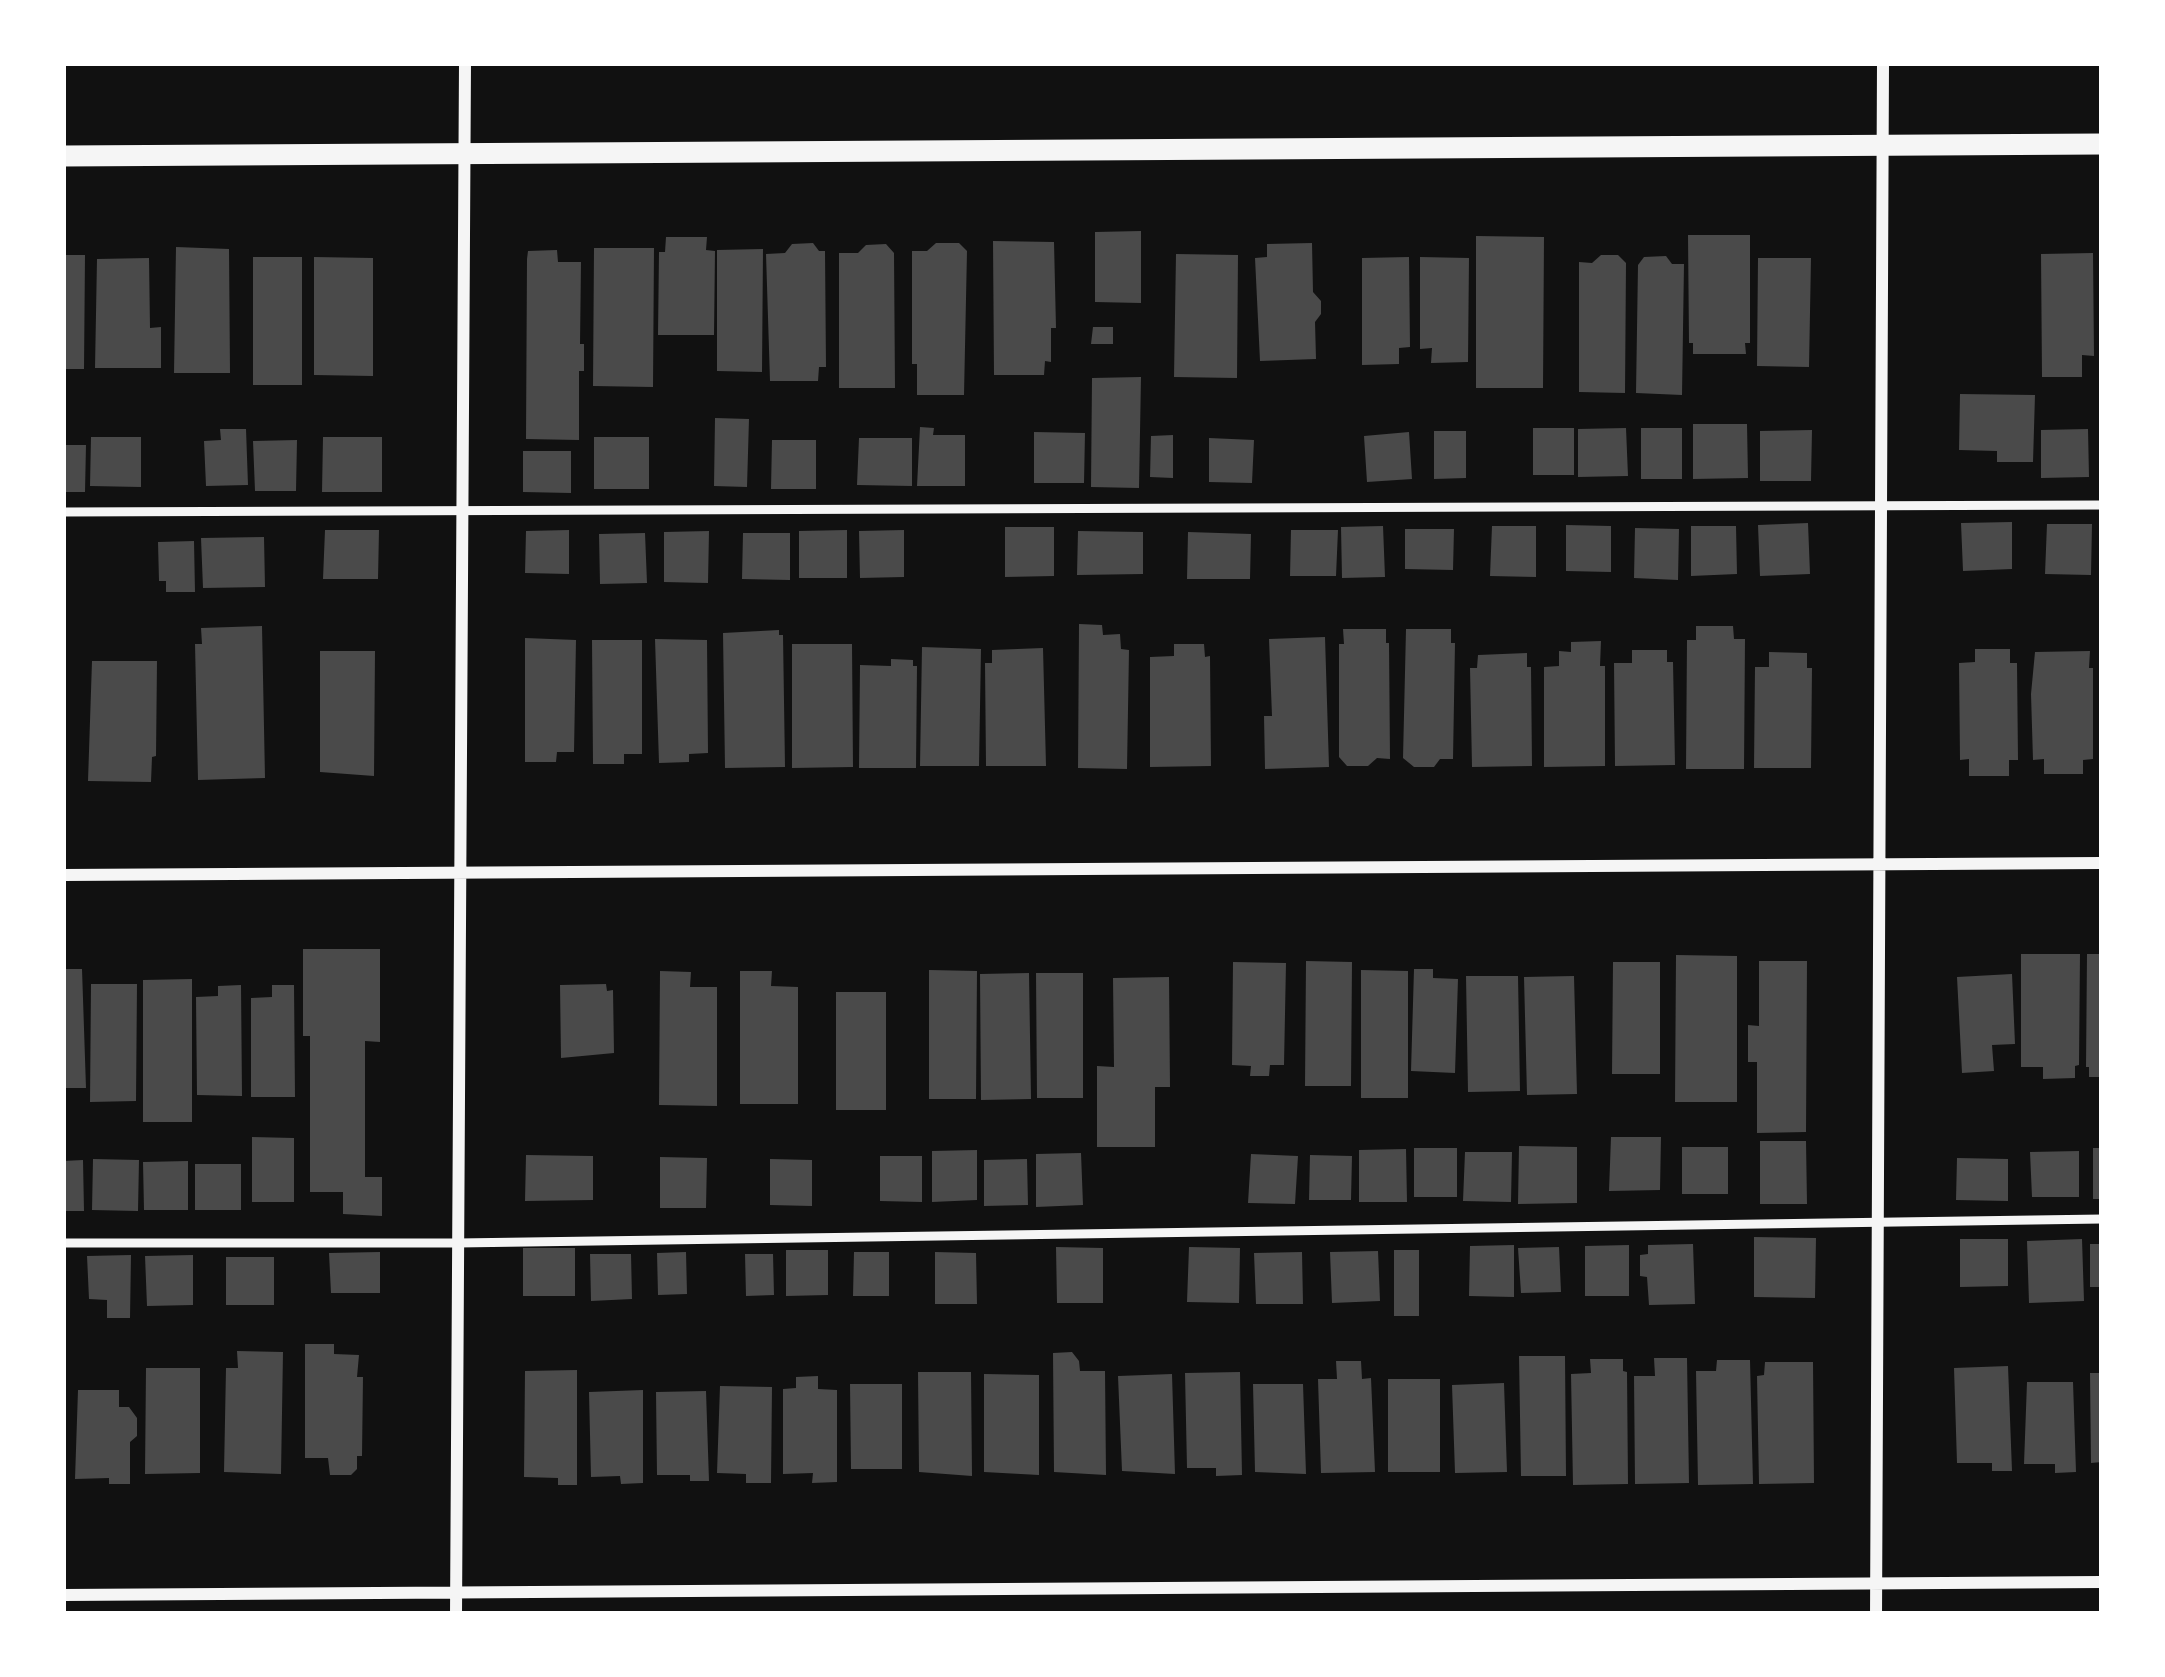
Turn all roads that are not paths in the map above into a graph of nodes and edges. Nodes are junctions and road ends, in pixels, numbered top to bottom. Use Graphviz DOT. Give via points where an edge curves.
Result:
graph roads {
  1 [pos="464,63"];
  2 [pos="1883,63"];
  3 [pos="2102,144"];
  4 [pos="1883,146"];
  5 [pos="464,154"];
  6 [pos="63,156"];
  7 [pos="2102,505"];
  8 [pos="1881,506"];
  9 [pos="462,511"];
  10 [pos="63,512"];
  11 [pos="2102,863"];
  12 [pos="1880,864"];
  13 [pos="460,872"];
  14 [pos="63,875"];
  15 [pos="2102,1219"];
  16 [pos="1878,1222"];
  17 [pos="63,1243"];
  18 [pos="458,1243"];
  19 [pos="2102,1582"];
  20 [pos="1876,1584"];
  21 [pos="456,1592"];
  22 [pos="63,1595"];
  23 [pos="456,1614"];
  24 [pos="1876,1614"];
  1 -- 5 [label="street"];
  2 -- 4 [label="street"];
  3 -- 4 [label="street"];
  4 -- 5 [label="street"];
  4 -- 8 [label="street"];
  5 -- 6 [label="street"];
  5 -- 9 [label="street"];
  7 -- 8 [label="lane"];
  8 -- 9 [label="lane"];
  8 -- 12 [label="street"];
  9 -- 10 [label="lane"];
  9 -- 13 [label="street"];
  11 -- 12 [label="street"];
  12 -- 13 [label="street"];
  12 -- 16 [label="street"];
  13 -- 14 [label="street"];
  13 -- 18 [label="street"];
  15 -- 16 [label="lane"];
  16 -- 18 [label="lane"];
  16 -- 20 [label="street"];
  17 -- 18 [label="lane"];
  18 -- 21 [label="street"];
  19 -- 20 [label="street"];
  20 -- 21 [label="street"];
  20 -- 24 [label="street"];
  21 -- 22 [label="street"];
  21 -- 23 [label="street"];
}
